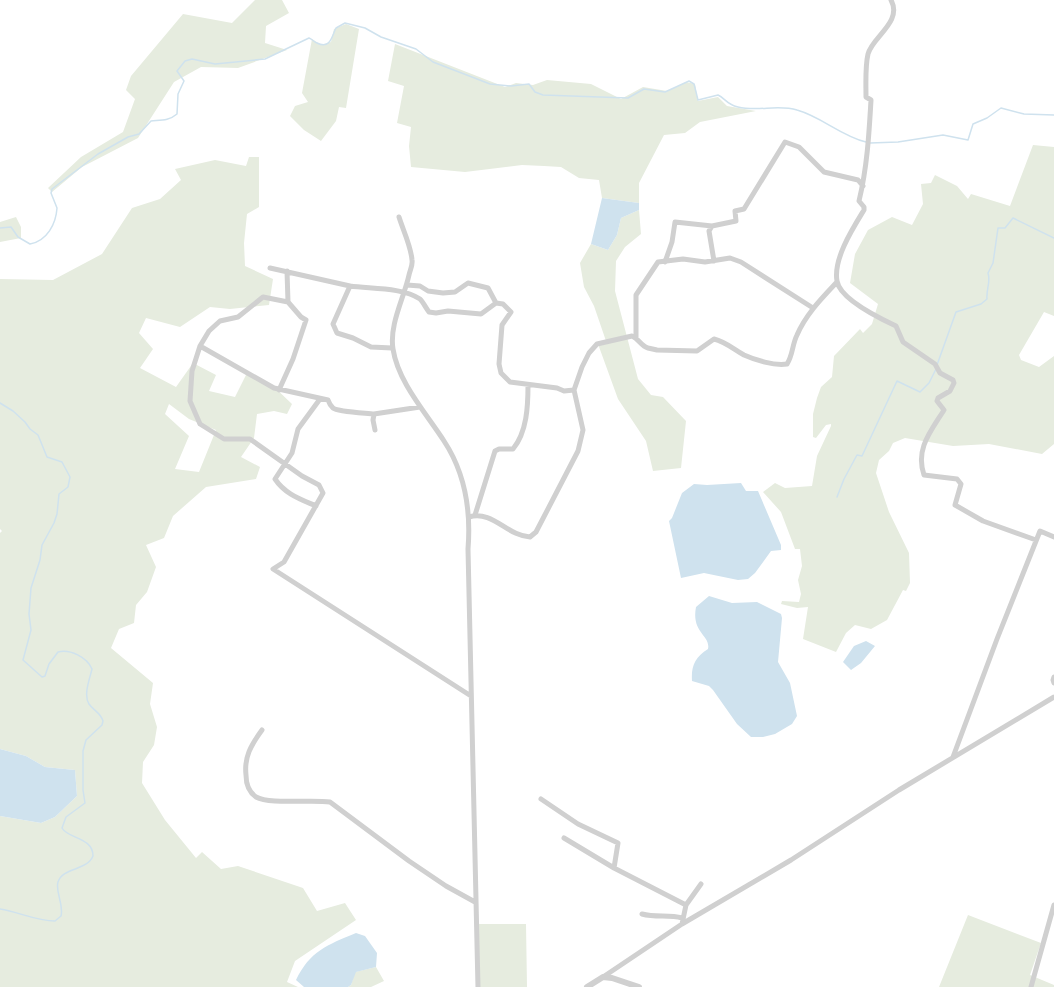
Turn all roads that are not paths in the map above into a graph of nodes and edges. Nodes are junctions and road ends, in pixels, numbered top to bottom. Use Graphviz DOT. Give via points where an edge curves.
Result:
graph roads {
  1 [pos="891,0"];
  2 [pos="863,186"];
  3 [pos="399,217"];
  4 [pos="712,226"];
  5 [pos="714,261"];
  6 [pos="665,262"];
  7 [pos="270,268"];
  8 [pos="287,271"];
  9 [pos="837,282"];
  10 [pos="407,285"];
  11 [pos="350,286"];
  12 [pos="404,294"];
  13 [pos="288,302"];
  14 [pos="496,303"];
  15 [pos="813,308"];
  16 [pos="636,338"];
  17 [pos="200,346"];
  18 [pos="392,348"];
  19 [pos="528,385"];
  20 [pos="279,390"];
  21 [pos="574,390"];
  22 [pos="320,399"];
  23 [pos="420,407"];
  24 [pos="374,414"];
  25 [pos="375,430"];
  26 [pos="285,465"];
  27 [pos="316,506"];
  28 [pos="475,515"];
  29 [pos="469,517"];
  30 [pos="1054,537"];
  31 [pos="1036,540"];
  32 [pos="1054,677"];
  33 [pos="1054,683"];
  34 [pos="471,696"];
  35 [pos="1054,697"];
  36 [pos="262,730"];
  37 [pos="954,757"];
  38 [pos="541,798"];
  39 [pos="564,838"];
  40 [pos="614,868"];
  41 [pos="701,884"];
  42 [pos="476,902"];
  43 [pos="686,905"];
  44 [pos="1054,905"];
  45 [pos="642,914"];
  46 [pos="682,918"];
  47 [pos="682,924"];
  48 [pos="603,978"];
  49 [pos="478,987"];
  50 [pos="588,987"];
  51 [pos="638,987"];
  52 [pos="1031,987"];
  1 -- 2 [label="street" via="894,11 891,18 882,35 868,52 866,97 871,100"];
  2 -- 4 [label="street" via="858,180 824,172 799,147 785,142 744,209 735,211 736,221"];
  2 -- 9 [label="street" via="859,201 864,210 847,239 837,267"];
  3 -- 10 [label="street" via="413,261"];
  4 -- 5 [label="street" via="708,231"];
  4 -- 6 [label="street" via="675,222"];
  5 -- 6 [label="street" via="683,259"];
  5 -- 15 [label="street" via="730,258 741,262"];
  6 -- 16 [label="street" via="658,262 636,295"];
  7 -- 8 [label="street"];
  8 -- 11 [label="street"];
  8 -- 13 [label="street"];
  9 -- 15 [label="street"];
  9 -- 31 [label="street" via="848,297 896,326 903,342 953,380 950,391 938,398 937,401 944,410 922,449 920,458 924,475 957,479 961,484 955,505 983,521"];
  10 -- 12 [label="street"];
  10 -- 14 [label="street" via="420,286 428,292 443,293 455,292 468,283 488,288"];
  11 -- 12 [label="street" via="379,287"];
  11 -- 18 [label="street" via="333,324 334,329 337,333 371,346"];
  12 -- 14 [label="street" via="420,300 429,312 436,313 448,311 481,314"];
  12 -- 18 [label="street" via="393,328"];
  13 -- 17 [label="street" via="263,297 238,317 220,321 209,331"];
  13 -- 20 [label="street" via="300,317 306,320 293,360"];
  14 -- 19 [label="street" via="503,304 511,312 502,325 499,364 501,373 510,382"];
  15 -- 16 [label="street" via="796,336 792,357 787,364 772,363 744,355 725,342 714,339 696,351 688,352 648,348"];
  16 -- 21 [label="street" via="632,336 597,344 589,353"];
  17 -- 20 [label="street"];
  17 -- 26 [label="street" via="192,371 190,401 200,424 224,439 250,439"];
  18 -- 23 [label="street" via="397,366"];
  19 -- 21 [label="street" via="564,391"];
  19 -- 28 [label="street" via="528,405 517,444 513,449 495,451"];
  20 -- 22 [label="street"];
  21 -- 28 [label="street" via="583,430 578,451 536,532 530,537 521,536 487,517"];
  22 -- 24 [label="street" via="328,400 333,408 340,411"];
  22 -- 26 [label="street" via="298,429 292,453"];
  23 -- 24 [label="street"];
  23 -- 29 [label="street" via="445,442 453,459 465,492"];
  24 -- 25 [label="street"];
  26 -- 27 [label="street" via="319,485 323,493"];
  26 -- 27 [label="street" via="276,479 280,487"];
  27 -- 34 [label="street" via="284,562 273,569"];
  28 -- 29 [label="street"];
  29 -- 34 [label="street"];
  30 -- 31 [label="street" via="1040,531"];
  31 -- 37 [label="street"];
  32 -- 33 [label="street"];
  34 -- 42 [label="street"];
  35 -- 37 [label="street"];
  36 -- 42 [label="street" via="250,747 245,765 246,783 254,796 269,801 330,802 409,861 446,886"];
  37 -- 47 [label="street" via="791,860"];
  38 -- 40 [label="street" via="578,824 618,843"];
  39 -- 40 [label="street"];
  40 -- 43 [label="street"];
  41 -- 43 [label="street"];
  42 -- 49 [label="street"];
  43 -- 46 [label="street"];
  44 -- 52 [label="street"];
  45 -- 46 [label="street" via="653,917 674,915"];
  46 -- 47 [label="street"];
  47 -- 48 [label="street"];
  48 -- 50 [label="street"];
  48 -- 51 [label="street" via="612,978"];
}
